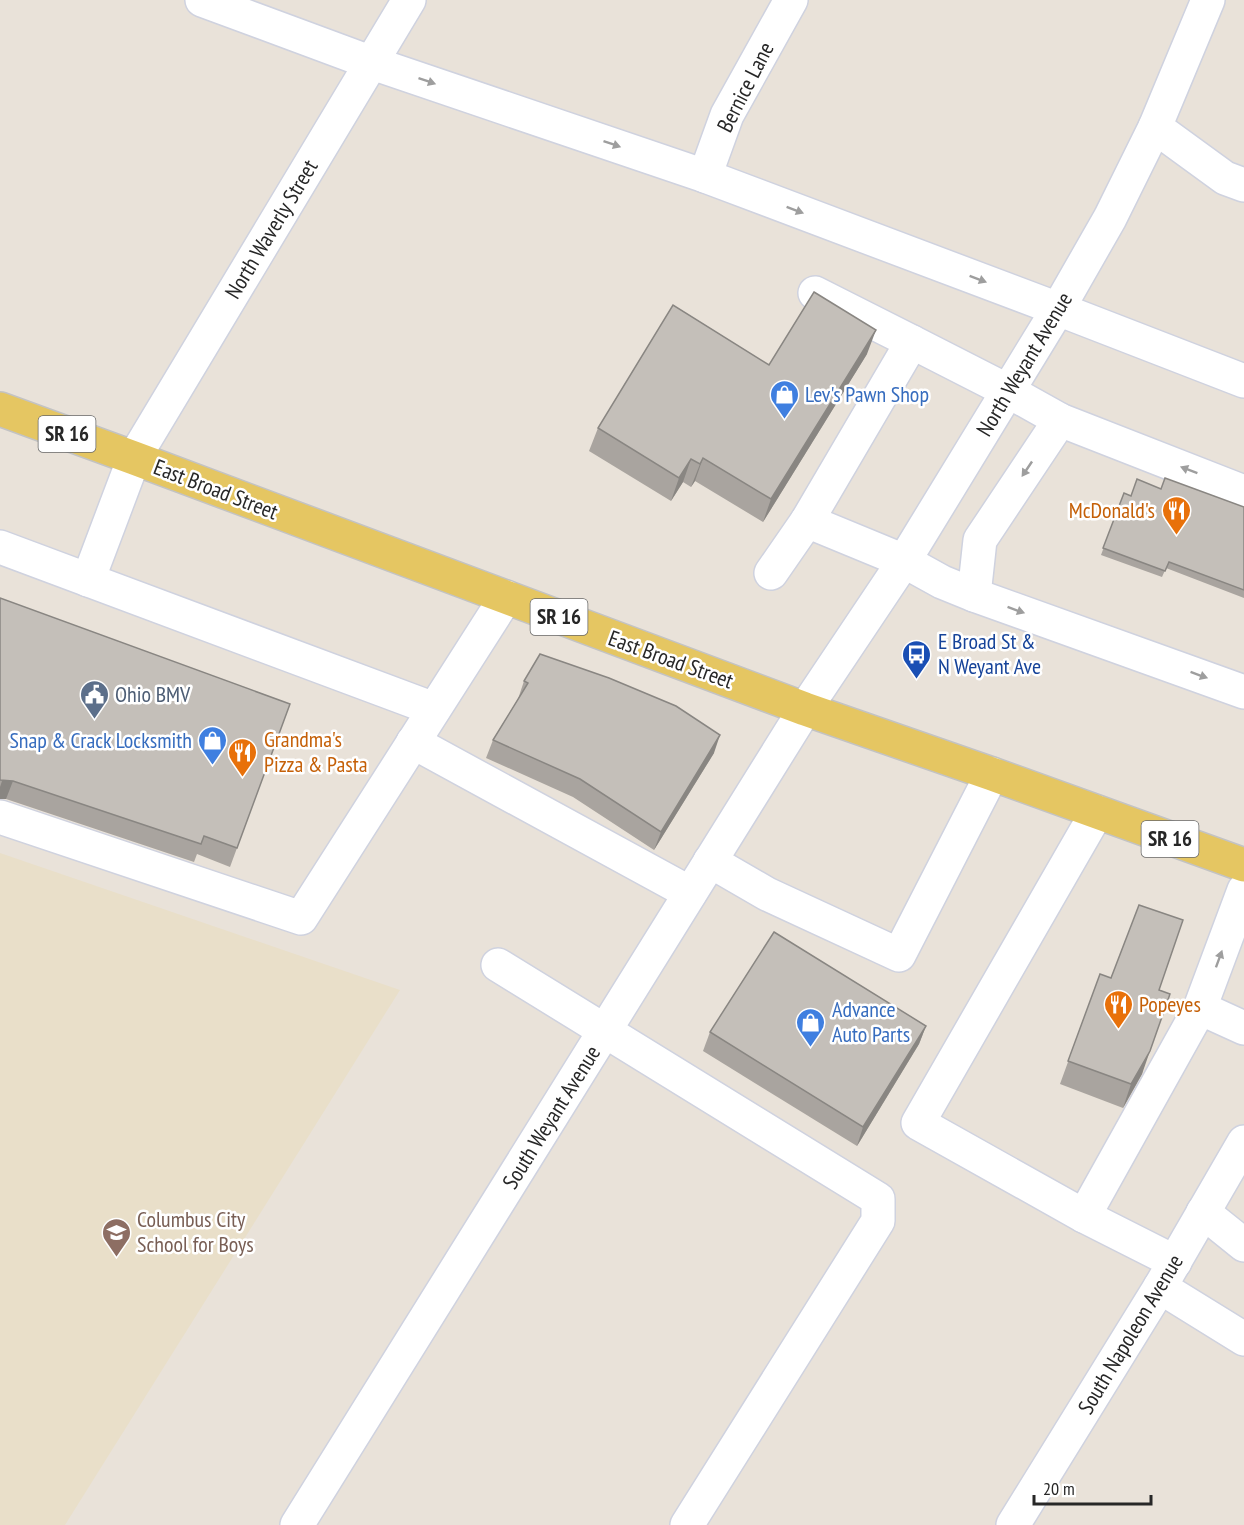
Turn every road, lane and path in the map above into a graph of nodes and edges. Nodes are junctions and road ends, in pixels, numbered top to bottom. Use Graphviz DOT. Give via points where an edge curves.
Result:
graph roads {
  1 [pos="202,0"];
  2 [pos="409,0"];
  3 [pos="791,0"];
  4 [pos="1208,0"];
  5 [pos="372,63"];
  6 [pos="1155,127"];
  7 [pos="705,176"];
  8 [pos="1244,185"];
  9 [pos="815,293"];
  10 [pos="1058,309"];
  11 [pos="912,342"];
  12 [pos="1244,381"];
  13 [pos="1008,392"];
  14 [pos="0,409"];
  15 [pos="1060,420"];
  16 [pos="134,458"];
  17 [pos="1244,492"];
  18 [pos="807,521"];
  19 [pos="0,547"];
  20 [pos="904,561"];
  21 [pos="771,573"];
  22 [pos="88,580"];
  23 [pos="974,595"];
  24 [pos="506,597"];
  25 [pos="1244,692"];
  26 [pos="435,709"];
  27 [pos="804,709"];
  28 [pos="413,742"];
  29 [pos="992,774"];
  30 [pos="1097,813"];
  31 [pos="0,817"];
  32 [pos="710,861"];
  33 [pos="1244,865"];
  34 [pos="1244,890"];
  35 [pos="690,893"];
  36 [pos="498,965"];
  37 [pos="1200,1008"];
  38 [pos="1244,1028"];
  39 [pos="605,1030"];
  40 [pos="1244,1142"];
  41 [pos="1203,1212"];
  42 [pos="1084,1216"];
  43 [pos="1244,1245"];
  44 [pos="1167,1274"];
  45 [pos="1244,1339"];
  46 [pos="297,1525"];
  47 [pos="687,1525"];
  48 [pos="1013,1525"];
  1 -- 5 [label="street"];
  2 -- 5 [label="street, North Waverly Street"];
  3 -- 7 [label="street, Bernice Lane" via="727,115"];
  4 -- 6 [label="street, North Weyant Avenue"];
  5 -- 7 [label="street, one-way"];
  5 -- 16 [label="street, North Waverly Street"];
  6 -- 8 [label="street" via="1225,178"];
  6 -- 10 [label="street, North Weyant Avenue" via="1110,218"];
  7 -- 10 [label="street, one-way"];
  9 -- 11 [label="street"];
  10 -- 12 [label="street"];
  10 -- 13 [label="street, North Weyant Avenue"];
  11 -- 13 [label="street"];
  11 -- 18 [label="street"];
  13 -- 15 [label="street"];
  13 -- 20 [label="street, North Weyant Avenue"];
  14 -- 16 [label="main road, East Broad Street / SR 16"];
  17 -- 15 [label="street, one-way"];
  15 -- 23 [label="street, one-way" via="980,540"];
  16 -- 22 [label="street, North Waverly Street"];
  16 -- 24 [label="main road, East Broad Street / SR 16"];
  18 -- 20 [label="street"];
  18 -- 21 [label="street"];
  19 -- 22 [label="street"];
  20 -- 23 [label="street"];
  20 -- 27 [label="street, North Weyant Avenue"];
  22 -- 26 [label="street"];
  23 -- 25 [label="street, one-way"];
  24 -- 26 [label="street"];
  24 -- 27 [label="main road, East Broad Street / SR 16"];
  26 -- 28 [label="street"];
  27 -- 29 [label="main road, East Broad Street / SR 16"];
  27 -- 32 [label="street, South Weyant Avenue"];
  28 -- 31 [label="street" via="301,918"];
  28 -- 35 [label="street"];
  29 -- 30 [label="main road, East Broad Street / SR 16"];
  29 -- 32 [label="street" via="898,955 767,894"];
  30 -- 33 [label="main road, East Broad Street / SR 16"];
  30 -- 42 [label="street" via="918,1123"];
  32 -- 35 [label="street, South Weyant Avenue"];
  37 -- 34 [label="street, one-way"];
  35 -- 39 [label="street, South Weyant Avenue"];
  36 -- 39 [label="street"];
  37 -- 38 [label="street"];
  37 -- 42 [label="street"];
  39 -- 46 [label="street, South Weyant Avenue"];
  39 -- 47 [label="street" via="878,1199 878,1221"];
  40 -- 41 [label="street, South Napoleon Avenue"];
  41 -- 43 [label="street"];
  41 -- 44 [label="street, South Napoleon Avenue"];
  42 -- 44 [label="street"];
  44 -- 45 [label="street"];
  44 -- 48 [label="street, South Napoleon Avenue"];
}
